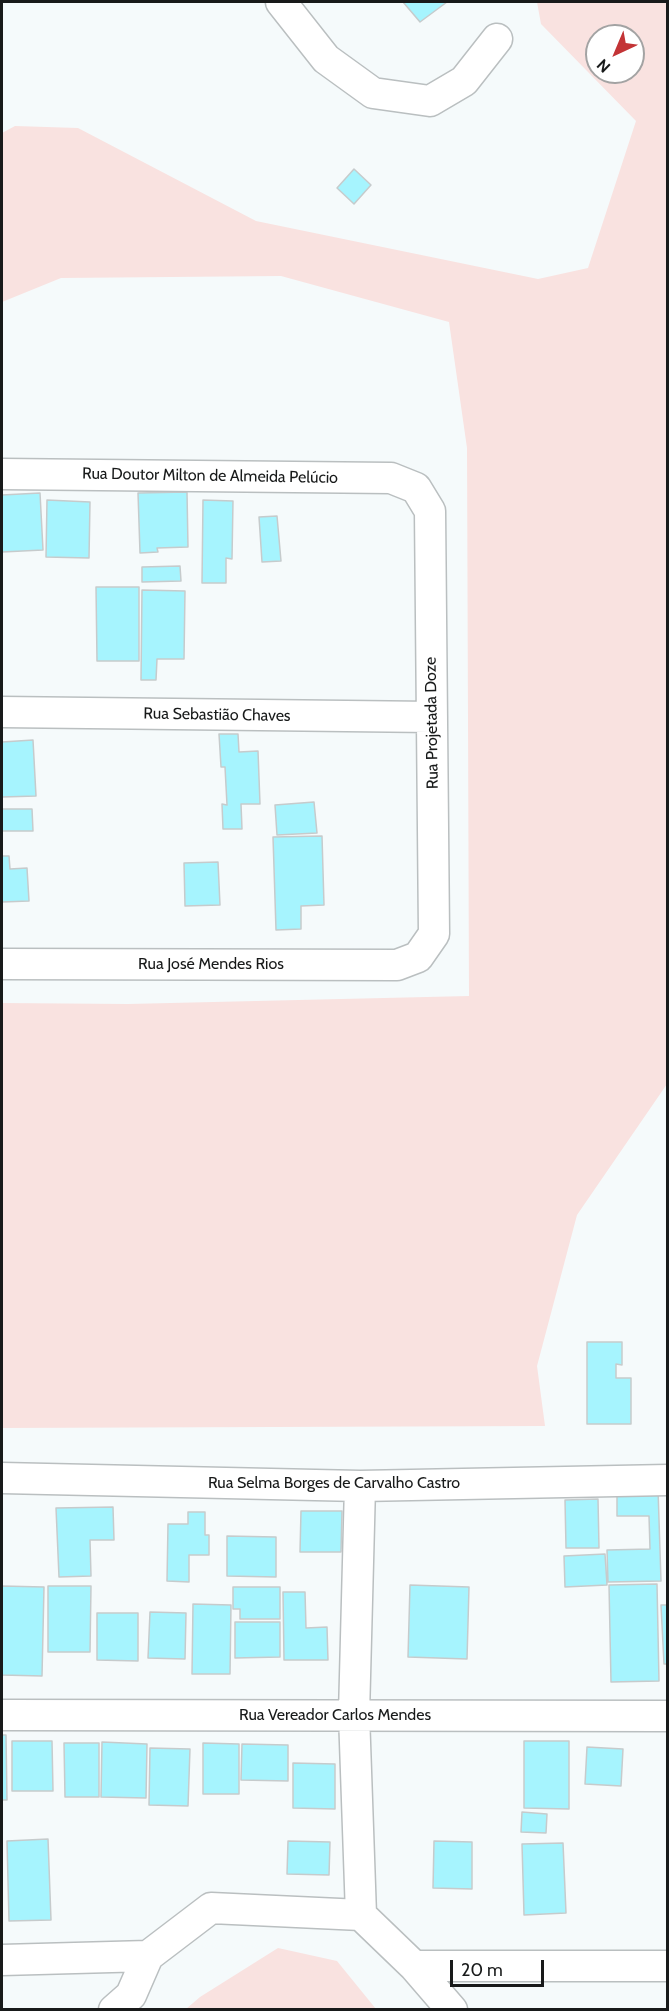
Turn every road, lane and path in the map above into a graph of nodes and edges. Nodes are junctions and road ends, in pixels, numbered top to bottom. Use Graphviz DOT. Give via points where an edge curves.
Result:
graph roads {
  1 [pos="281,2"];
  2 [pos="497,39"];
  3 [pos="2,474"];
  4 [pos="417,488"];
  5 [pos="2,712"];
  6 [pos="432,717"];
  7 [pos="418,957"];
  8 [pos="2,964"];
  9 [pos="2,1478"];
  10 [pos="668,1480"];
  11 [pos="360,1486"];
  12 [pos="354,1714"];
  13 [pos="2,1715"];
  14 [pos="668,1716"];
  15 [pos="361,1915"];
  16 [pos="148,1956"];
  17 [pos="2,1960"];
  18 [pos="414,1966"];
  19 [pos="668,1966"];
  20 [pos="114,2010"];
  21 [pos="452,2010"];
  1 -- 2 [label="street" via="326,59 373,93 430,101 464,81"];
  3 -- 4 [label="street, Rua Doutor Milton de Almeida Pelúcio" via="391,478"];
  4 -- 6 [label="street, Rua Projetada Doze" via="430,511"];
  5 -- 6 [label="street, Rua Sebastião Chaves"];
  6 -- 7 [label="street, Rua Projetada Doze" via="434,934"];
  7 -- 8 [label="street, Rua José Mendes Rios" via="397,964"];
  9 -- 11 [label="street, Rua Selma Borges de Carvalho Castro"];
  10 -- 11 [label="street, Rua Selma Borges de Carvalho Castro"];
  11 -- 12 [label="street"];
  12 -- 13 [label="street, Rua Vereador Carlos Mendes"];
  12 -- 14 [label="street, Rua Vereador Carlos Mendes"];
  12 -- 15 [label="street"];
  15 -- 16 [label="street" via="211,1908"];
  15 -- 18 [label="street"];
  16 -- 17 [label="street"];
  16 -- 20 [label="street" via="131,1995"];
  18 -- 19 [label="street"];
  18 -- 21 [label="street"];
}
